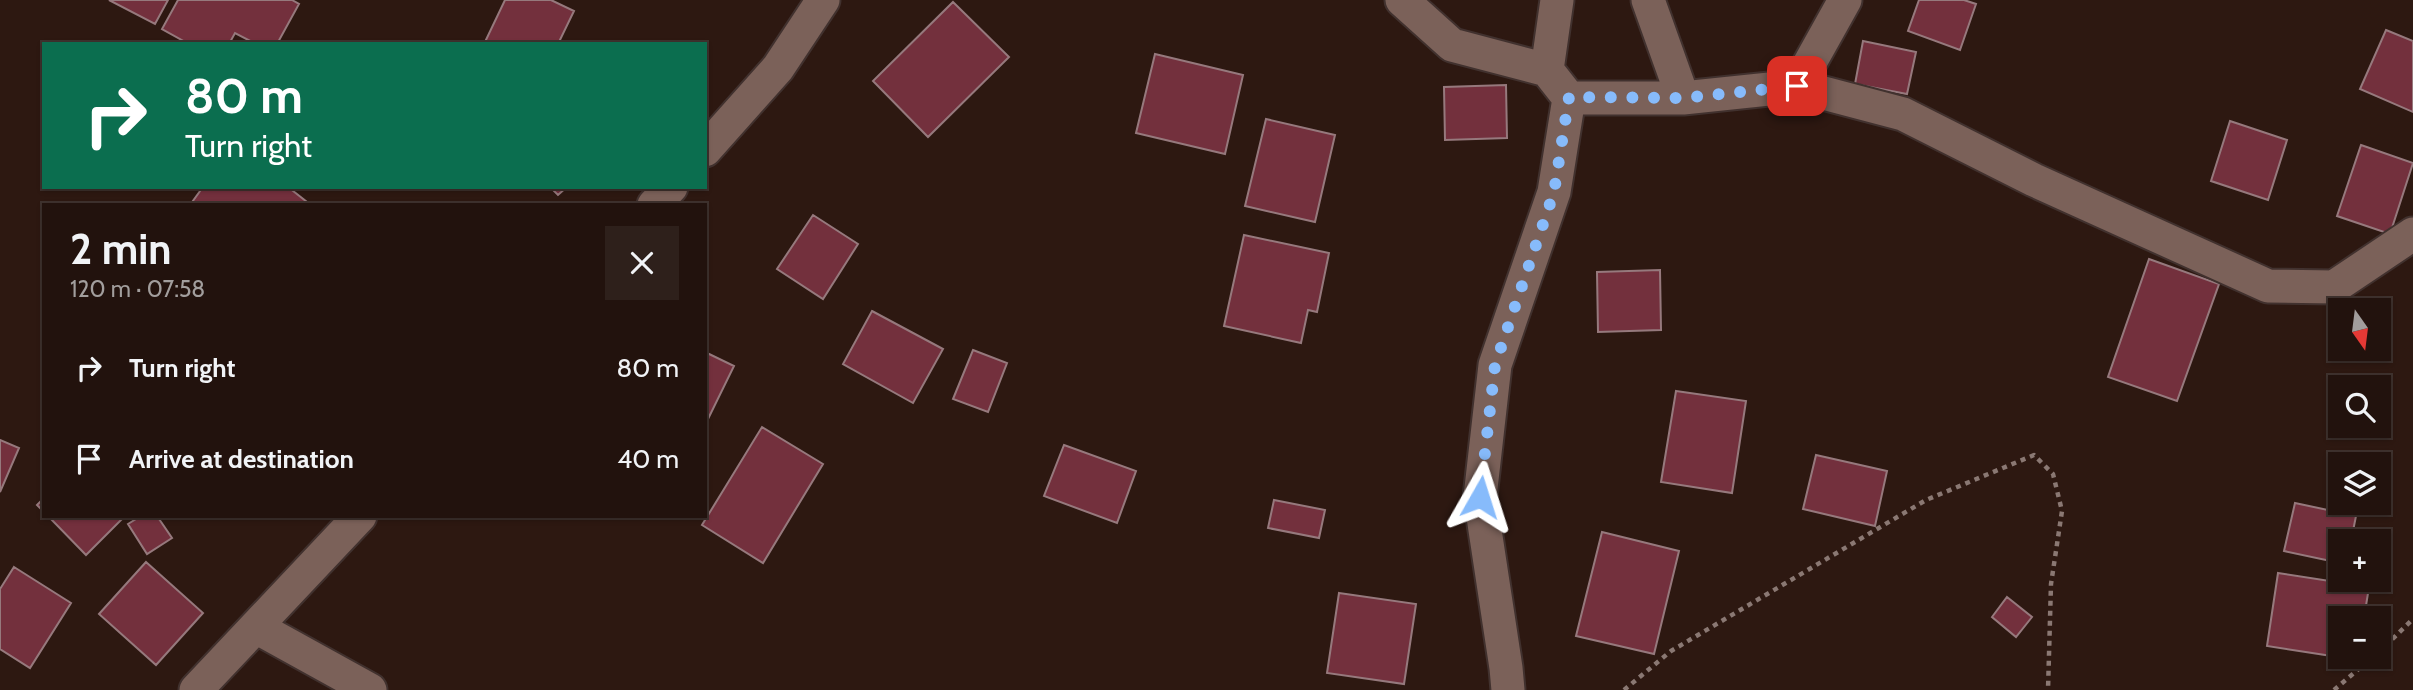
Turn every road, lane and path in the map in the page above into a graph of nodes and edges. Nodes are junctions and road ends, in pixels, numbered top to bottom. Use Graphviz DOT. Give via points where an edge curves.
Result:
graph roads {
  1 [pos="823,0"];
  2 [pos="1402,0"];
  3 [pos="1556,0"];
  4 [pos="1648,0"];
  5 [pos="1845,0"];
  6 [pos="1547,70"];
  7 [pos="1797,86"];
  8 [pos="1569,97"];
  9 [pos="1683,98"];
  10 [pos="707,148"];
  11 [pos="669,189"];
  12 [pos="656,203"];
  13 [pos="2413,234"];
  14 [pos="358,518"];
  15 [pos="2413,619"];
  16 [pos="256,627"];
  17 [pos="2391,640"];
  18 [pos="2359,669"];
  19 [pos="196,690"];
  20 [pos="370,690"];
  21 [pos="1508,690"];
  22 [pos="1625,690"];
  23 [pos="2049,690"];
  24 [pos="2334,690"];
  1 -- 10 [label="street" via="778,68"];
  2 -- 6 [label="street" via="1452,46"];
  3 -- 6 [label="street"];
  4 -- 9 [label="street"];
  5 -- 7 [label="street"];
  6 -- 8 [label="street"];
  7 -- 9 [label="street"];
  7 -- 13 [label="street" via="1903,114 2034,180 2268,286 2334,287"];
  8 -- 9 [label="street"];
  8 -- 21 [label="street" via="1554,192 1495,365 1480,497"];
  11 -- 12 [label="street"];
  14 -- 16 [label="street"];
  15 -- 17 [label="path"];
  16 -- 19 [label="street"];
  16 -- 20 [label="street"];
  18 -- 24 [label="path"];
  22 -- 23 [label="path" via="1671,651 1926,500 2034,455 2053,474 2062,511 2051,584"];
}
